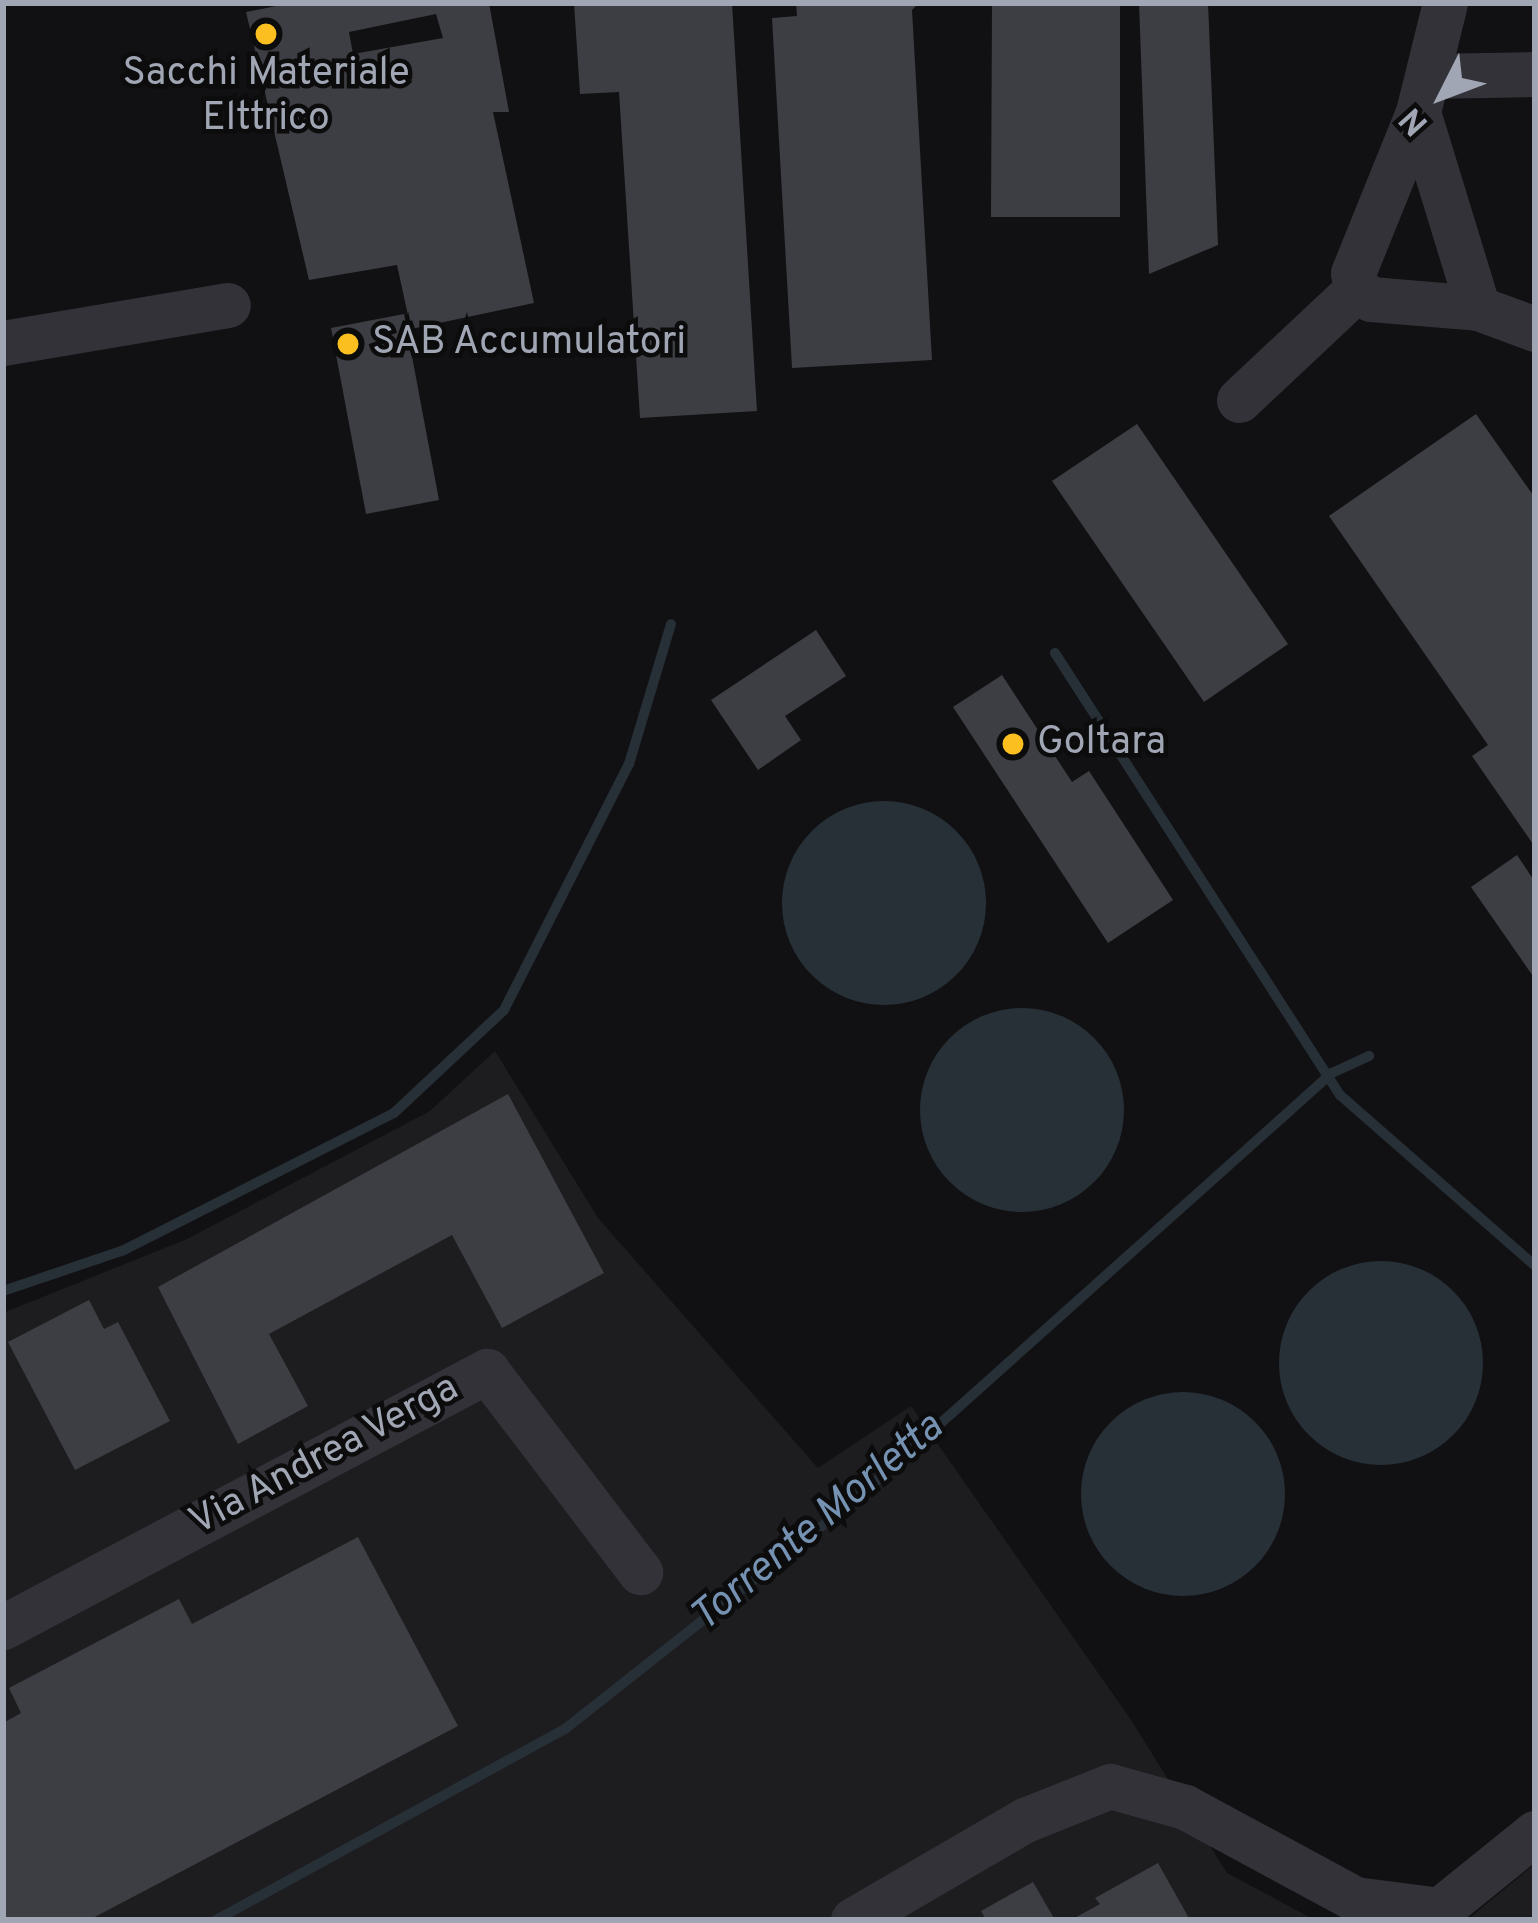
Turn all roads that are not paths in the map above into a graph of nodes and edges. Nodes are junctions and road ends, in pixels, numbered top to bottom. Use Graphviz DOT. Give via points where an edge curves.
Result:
graph roads {
  1 [pos="1445,3"];
  2 [pos="1535,74"];
  3 [pos="1424,94"];
  4 [pos="1357,290"];
  5 [pos="228,305"];
  6 [pos="1478,308"];
  7 [pos="1535,329"];
  8 [pos="3,343"];
  9 [pos="1238,400"];
  10 [pos="640,1573"];
  11 [pos="3,1628"];
  12 [pos="1535,1833"];
  13 [pos="1420,1912"];
  14 [pos="853,1920"];
  1 -- 3 [label="street"];
  2 -- 3 [label="street"];
  3 -- 4 [label="street" via="1353,273"];
  3 -- 6 [label="street"];
  4 -- 6 [label="street" via="1371,299"];
  4 -- 9 [label="street"];
  5 -- 8 [label="street"];
  6 -- 7 [label="street"];
  10 -- 11 [label="street, Via Andrea Verga" via="487,1371"];
  12 -- 13 [label="street"];
  13 -- 14 [label="street" via="1324,1885 1185,1807 1109,1786 1025,1820"];
}
